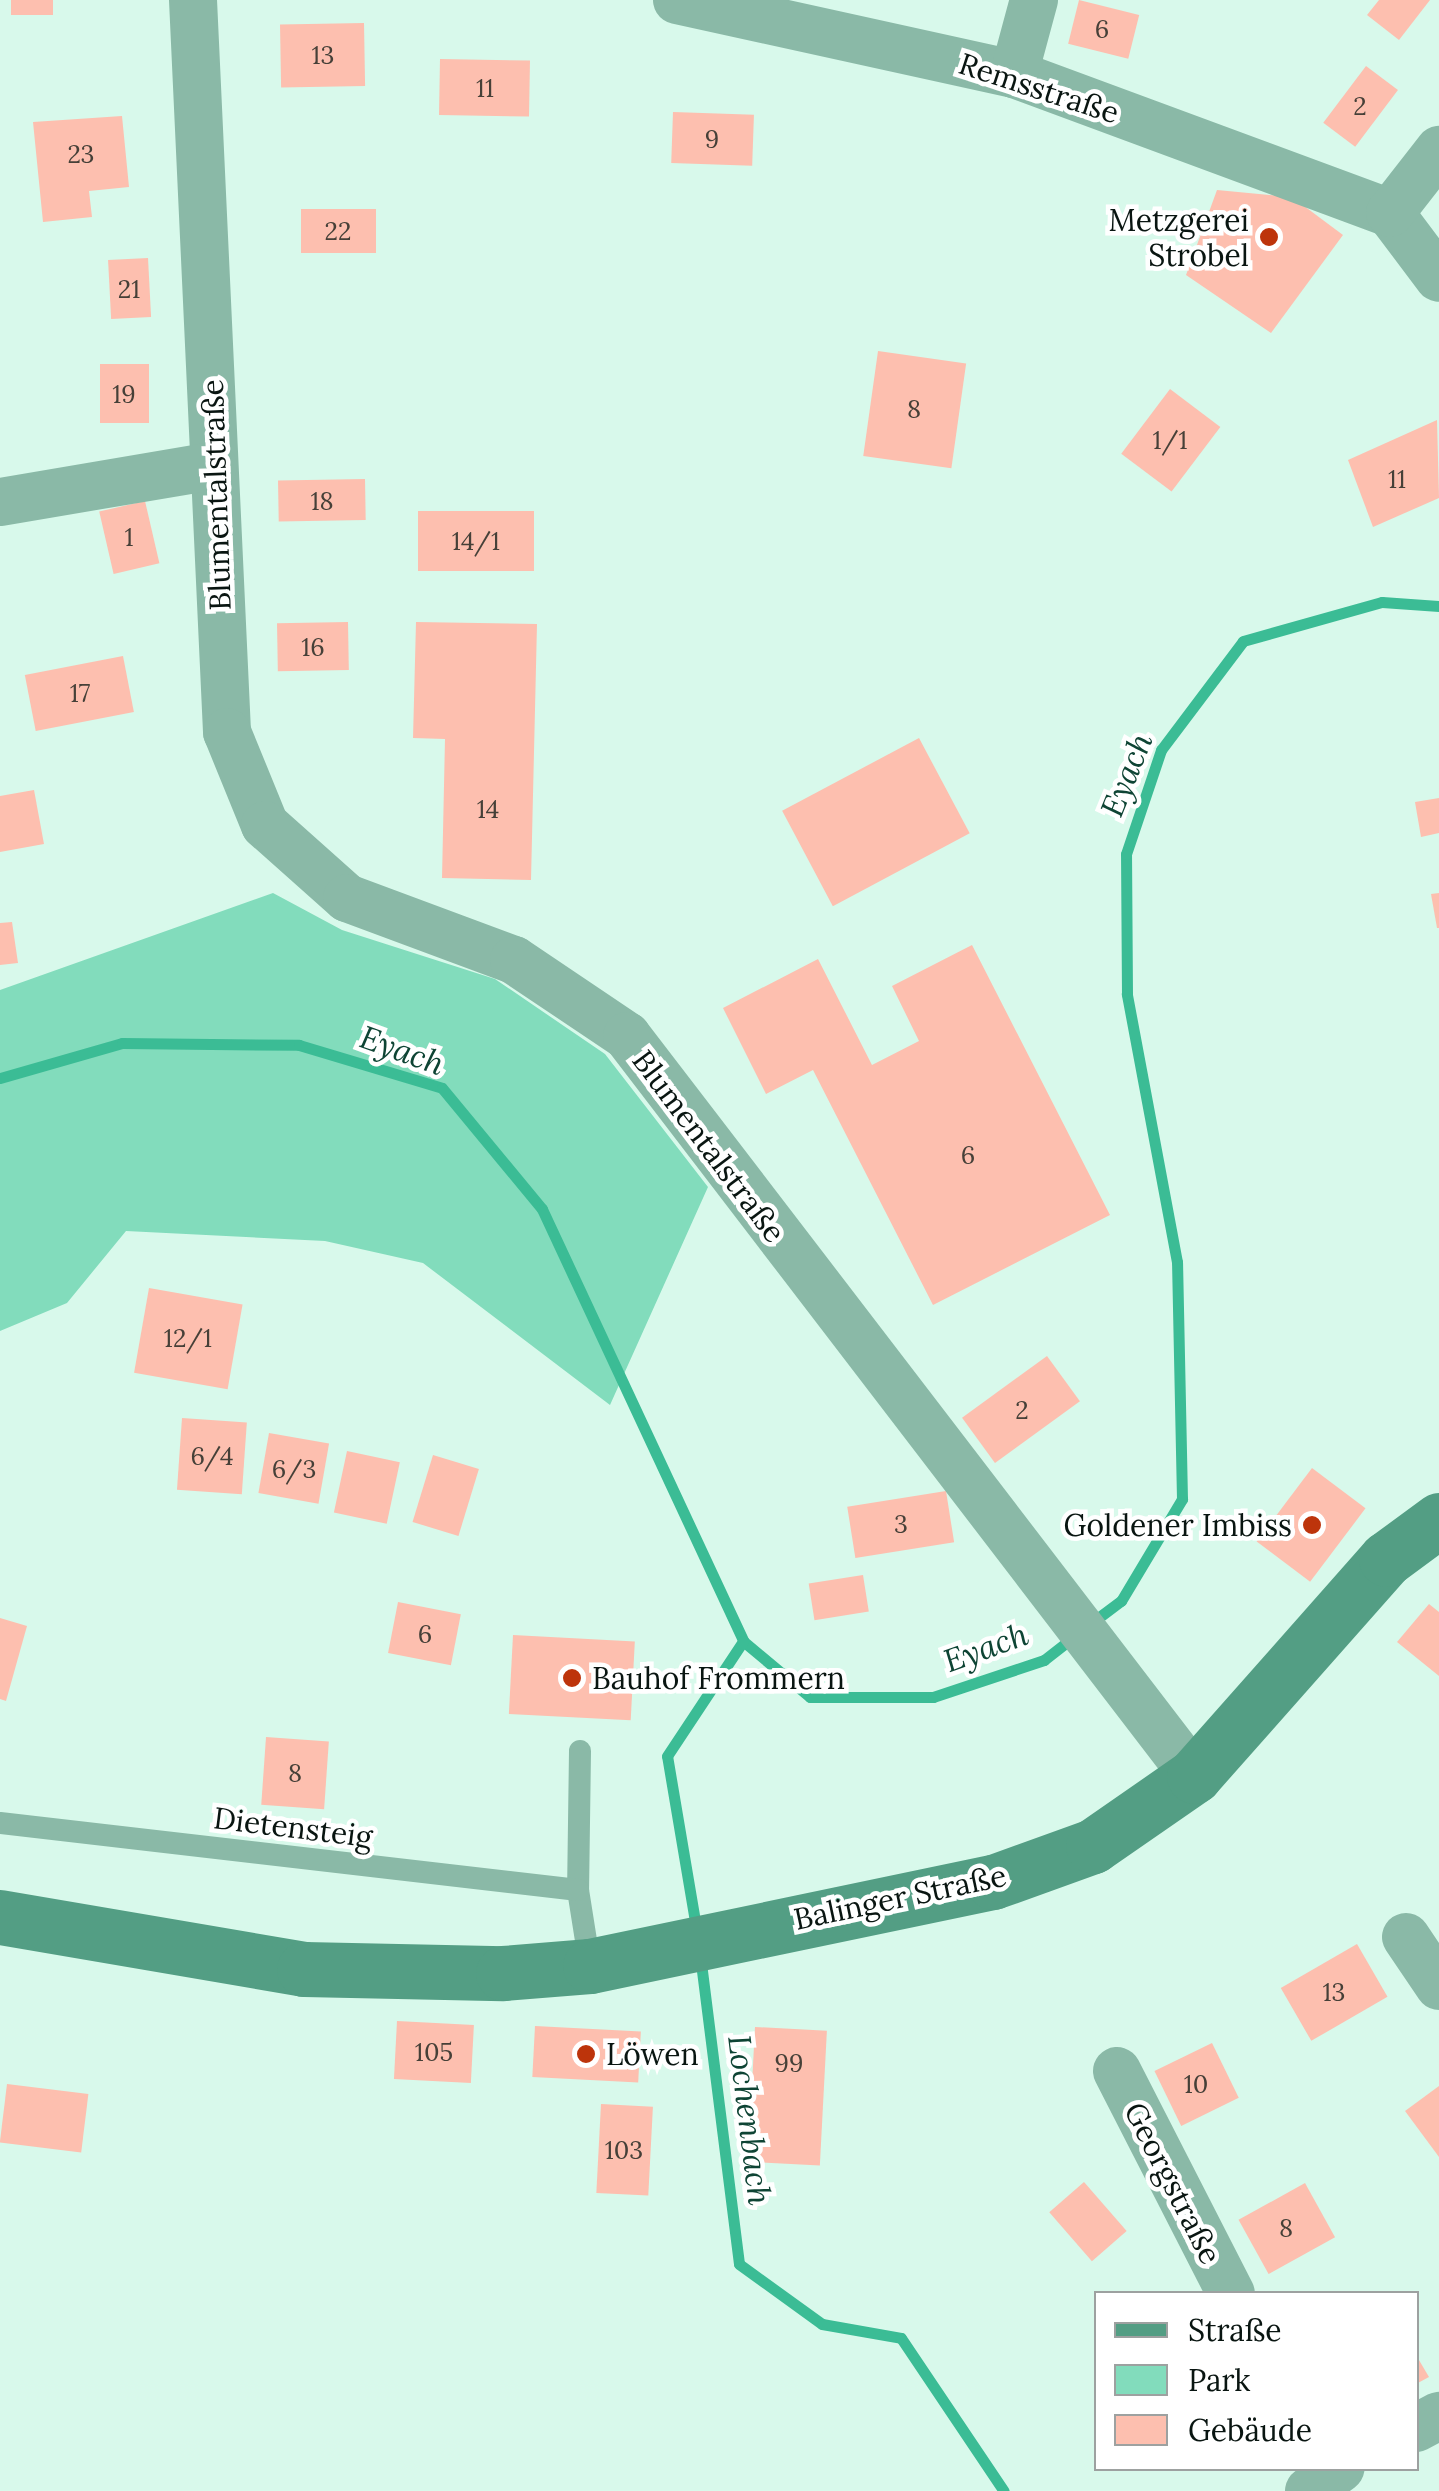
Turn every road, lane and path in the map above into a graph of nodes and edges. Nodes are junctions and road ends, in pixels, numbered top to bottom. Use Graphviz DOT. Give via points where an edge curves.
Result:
graph roads {
  1 [pos="193,0"];
  2 [pos="677,0"];
  3 [pos="1034,0"];
  4 [pos="1014,74"];
  5 [pos="1439,150"];
  6 [pos="1390,214"];
  7 [pos="1439,278"];
  8 [pos="213,466"];
  9 [pos="0,502"];
  10 [pos="1439,1520"];
  11 [pos="580,1751"];
  12 [pos="1182,1758"];
  13 [pos="0,1823"];
  14 [pos="578,1890"];
  15 [pos="0,1917"];
  16 [pos="1406,1937"];
  17 [pos="590,1966"];
  18 [pos="1439,1986"];
  19 [pos="1117,2071"];
  20 [pos="1229,2291"];
  1 -- 8 [label="street, Blumentalstraße"];
  2 -- 4 [label="street, Remsstraße"];
  3 -- 4 [label="street"];
  4 -- 6 [label="street, Remsstraße"];
  5 -- 6 [label="street"];
  6 -- 7 [label="street"];
  8 -- 9 [label="street"];
  8 -- 12 [label="street, Blumentalstraße" via="227,732 265,825 347,898 514,960 627,1036"];
  10 -- 12 [label="main road, Balinger Straße" via="1386,1559"];
  11 -- 14 [label="lane"];
  12 -- 17 [label="main road, Balinger Straße" via="1093,1846 993,1882 756,1926"];
  13 -- 14 [label="lane, Dietensteig"];
  14 -- 17 [label="lane"];
  15 -- 17 [label="main road, Balinger Straße" via="304,1968"];
  16 -- 18 [label="street"];
  19 -- 20 [label="street, Georgstraße"];
}
